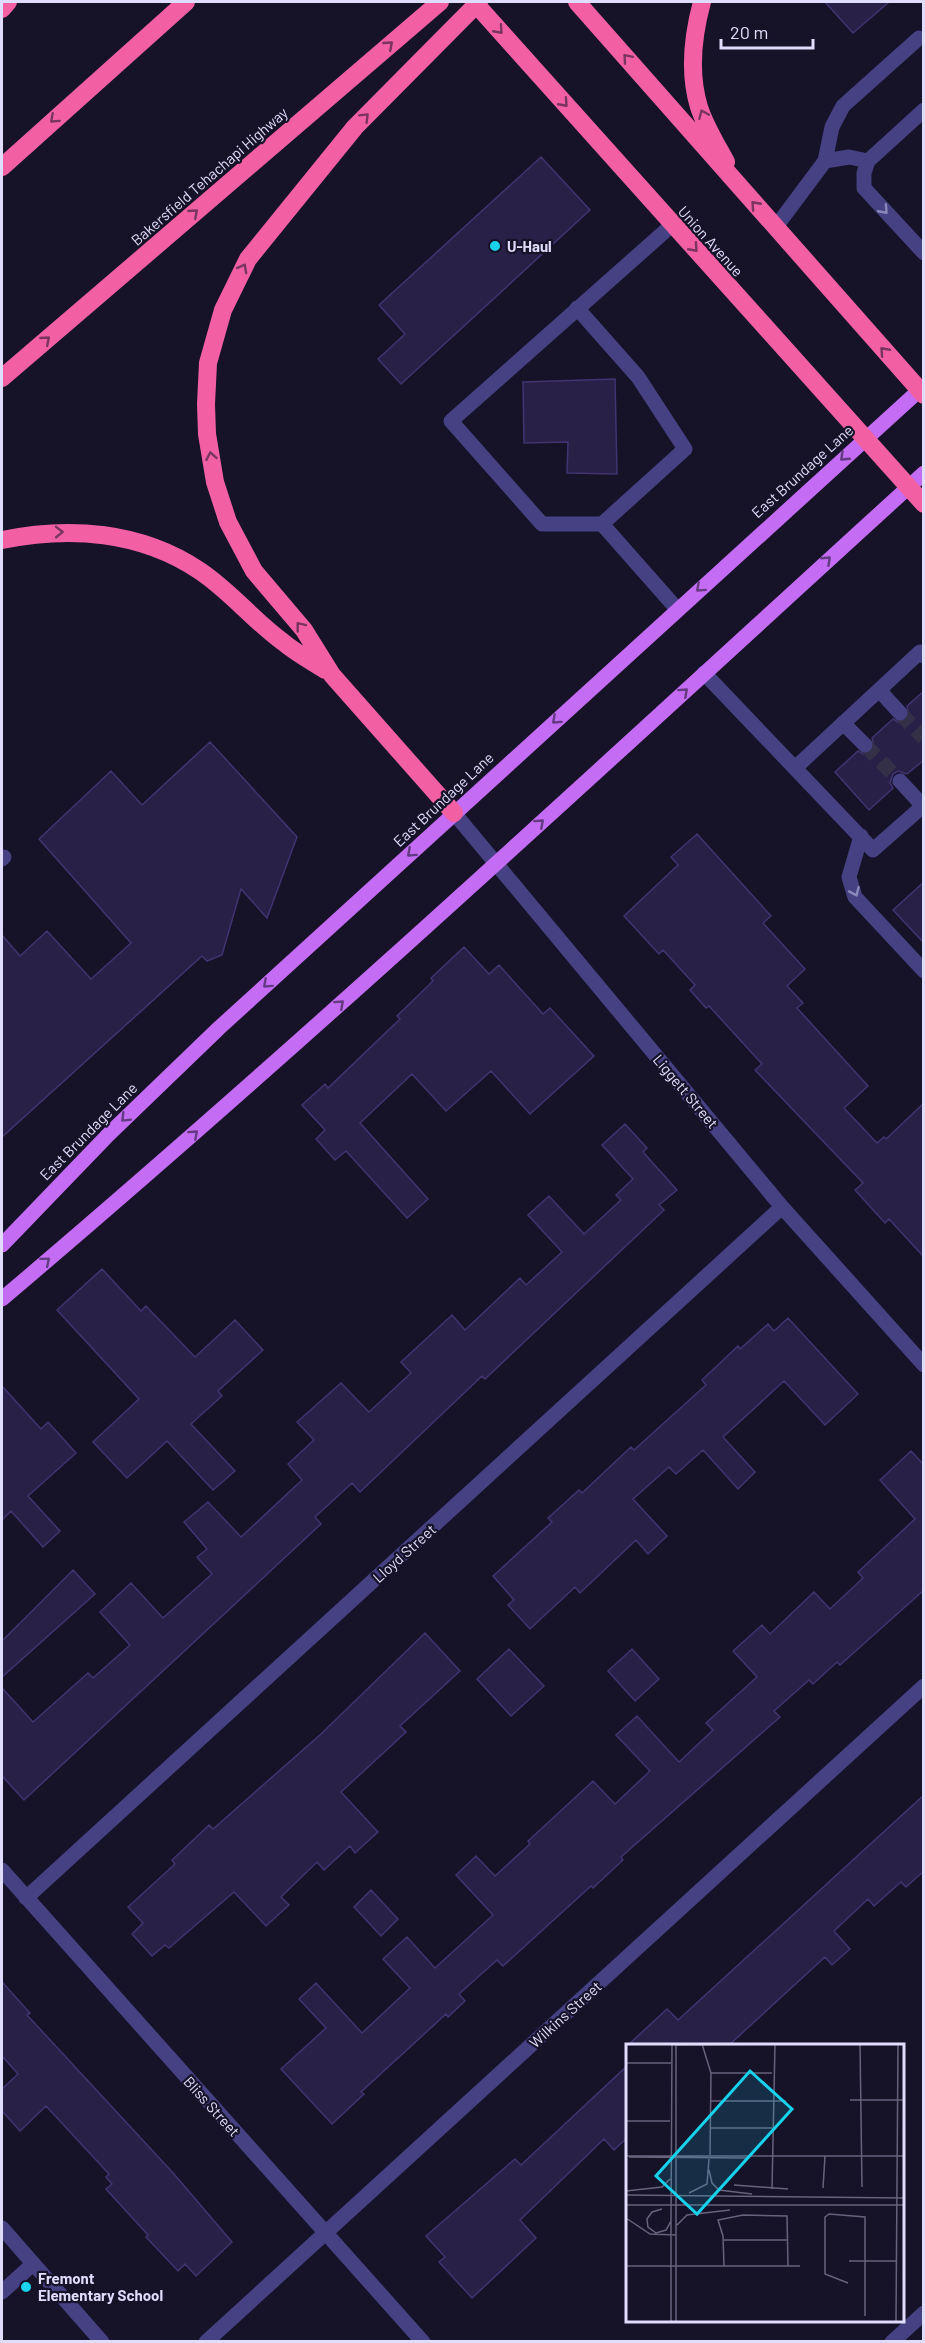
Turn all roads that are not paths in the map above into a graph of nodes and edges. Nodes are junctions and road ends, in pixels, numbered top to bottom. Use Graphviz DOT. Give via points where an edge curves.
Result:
graph roads {
  1 [pos="8,2"];
  2 [pos="171,2"];
  3 [pos="186,2"];
  4 [pos="440,2"];
  5 [pos="474,2"];
  6 [pos="479,2"];
  7 [pos="577,2"];
  8 [pos="702,2"];
  9 [pos="2,9"];
  10 [pos="919,38"];
  11 [pos="97,79"];
  12 [pos="924,110"];
  13 [pos="825,161"];
  14 [pos="868,161"];
  15 [pos="2,167"];
  16 [pos="737,185"];
  17 [pos="672,225"];
  18 [pos="775,228"];
  19 [pos="924,253"];
  20 [pos="577,308"];
  21 [pos="2,378"];
  22 [pos="922,390"];
  23 [pos="865,439"];
  24 [pos="924,473"];
  25 [pos="908,487"];
  26 [pos="924,504"];
  27 [pos="602,524"];
  28 [pos="2,540"];
  29 [pos="677,609"];
  30 [pos="924,656"];
  31 [pos="704,673"];
  32 [pos="332,675"];
  33 [pos="879,690"];
  34 [pos="900,713"];
  35 [pos="843,723"];
  36 [pos="865,745"];
  37 [pos="795,768"];
  38 [pos="900,781"];
  39 [pos="923,806"];
  40 [pos="454,813"];
  41 [pos="861,836"];
  42 [pos="496,863"];
  43 [pos="924,971"];
  44 [pos="782,1207"];
  45 [pos="2,1245"];
  46 [pos="2,1299"];
  47 [pos="924,1365"];
  48 [pos="924,1686"];
  49 [pos="2,1870"];
  50 [pos="26,1898"];
  51 [pos="2,2228"];
  52 [pos="326,2233"];
  53 [pos="33,2264"];
  54 [pos="2,2292"];
  55 [pos="924,2313"];
  56 [pos="101,2341"];
  57 [pos="206,2342"];
  58 [pos="423,2342"];
  59 [pos="892,2342"];
  1 -- 9 [label="highway"];
  2 -- 11 [label="highway"];
  3 -- 11 [label="highway"];
  21 -- 4 [label="highway, Bakersfield Tehachapi Highway, one-way"];
  5 -- 17 [label="highway, Union Avenue, one-way, bridge"];
  32 -- 6 [label="highway, one-way" via="304,630 254,571 228,522 215,482 207,434 208,363 223,310 248,259 355,127"];
  16 -- 7 [label="highway, one-way"];
  16 -- 8 [label="highway, one-way" via="699,108 693,68"];
  10 -- 13 [label="street" via="843,106 832,127"];
  11 -- 15 [label="highway, one-way"];
  12 -- 14 [label="street"];
  13 -- 14 [label="street" via="849,156"];
  13 -- 18 [label="street"];
  14 -- 19 [label="street, one-way" via="864,188"];
  18 -- 16 [label="highway, one-way"];
  17 -- 20 [label="street"];
  17 -- 23 [label="highway, Union Avenue, one-way"];
  22 -- 18 [label="highway, one-way"];
  20 -- 27 [label="street" via="638,377 685,449"];
  20 -- 27 [label="street" via="451,421 542,524"];
  22 -- 23 [label="main road, East Brundage Lane"];
  23 -- 25 [label="highway, Union Avenue"];
  23 -- 29 [label="main road, East Brundage Lane, one-way"];
  24 -- 25 [label="main road"];
  25 -- 26 [label="highway, Union Avenue"];
  31 -- 25 [label="main road, one-way"];
  27 -- 29 [label="street"];
  28 -- 32 [label="highway, one-way" via="40,532 83,531 154,547 201,571 282,642"];
  29 -- 40 [label="main road, East Brundage Lane, one-way"];
  30 -- 33 [label="street" via="920,652"];
  31 -- 37 [label="street"];
  42 -- 31 [label="main road, one-way"];
  32 -- 40 [label="highway"];
  33 -- 34 [label="street"];
  33 -- 35 [label="street"];
  35 -- 36 [label="street"];
  35 -- 37 [label="street"];
  37 -- 41 [label="street"];
  38 -- 39 [label="street"];
  39 -- 41 [label="street" via="873,850"];
  40 -- 42 [label="street, Liggett Street"];
  40 -- 45 [label="main road, East Brundage Lane, one-way" via="163,1081"];
  41 -- 43 [label="street, one-way" via="849,877 855,897"];
  42 -- 44 [label="street, Liggett Street"];
  46 -- 42 [label="main road, one-way" via="157,1167"];
  44 -- 47 [label="street, Liggett Street"];
  44 -- 50 [label="street, Lloyd Street"];
  48 -- 52 [label="street, Wilkins Street"];
  49 -- 50 [label="street, Bliss Street"];
  50 -- 52 [label="street, Bliss Street"];
  51 -- 53 [label="street"];
  52 -- 57 [label="street, Wilkins Street"];
  52 -- 58 [label="street, Bliss Street"];
  53 -- 54 [label="street"];
  53 -- 56 [label="street"];
  55 -- 59 [label="street"];
}
